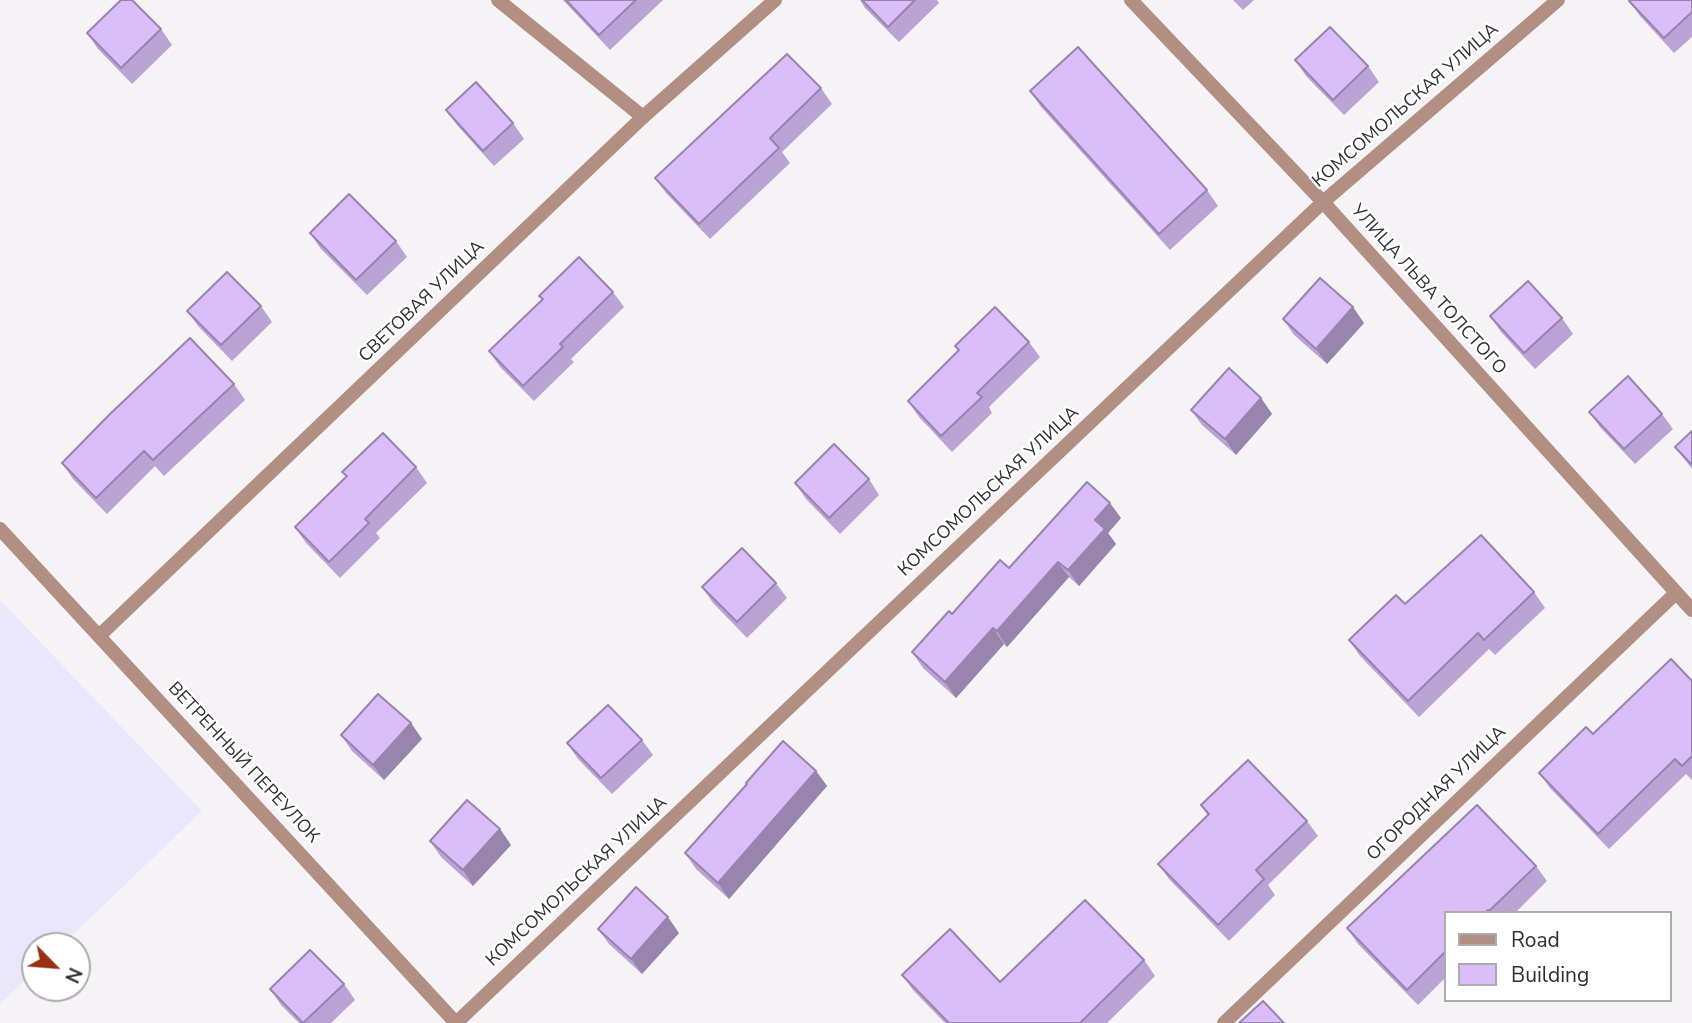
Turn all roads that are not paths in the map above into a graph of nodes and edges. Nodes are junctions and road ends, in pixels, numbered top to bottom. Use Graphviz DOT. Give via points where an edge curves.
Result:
graph roads {
  1 [pos="498,0"];
  2 [pos="775,0"];
  3 [pos="1131,0"];
  4 [pos="1558,0"];
  5 [pos="643,117"];
  6 [pos="1323,202"];
  7 [pos="0,529"];
  8 [pos="1676,593"];
  9 [pos="1692,610"];
  10 [pos="99,636"];
  11 [pos="456,1023"];
  12 [pos="1224,1023"];
  1 -- 5 [label="street"];
  2 -- 5 [label="street, СВЕТОВАЯ УЛИЦА"];
  3 -- 6 [label="street, УЛИЦА ЛЬВА ТОЛСТОГО"];
  4 -- 6 [label="street, КОМСОМОЛЬСКАЯ УЛИЦА"];
  5 -- 10 [label="street, СВЕТОВАЯ УЛИЦА"];
  6 -- 8 [label="street, УЛИЦА ЛЬВА ТОЛСТОГО"];
  6 -- 11 [label="street, КОМСОМОЛЬСКАЯ УЛИЦА"];
  7 -- 10 [label="street, ВЕТРЕННЫЙ ПЕРЕУЛОК"];
  8 -- 9 [label="street, УЛИЦА ЛЬВА ТОЛСТОГО"];
  8 -- 12 [label="street, ОГОРОДНАЯ УЛИЦА"];
  10 -- 11 [label="street, ВЕТРЕННЫЙ ПЕРЕУЛОК"];
}
